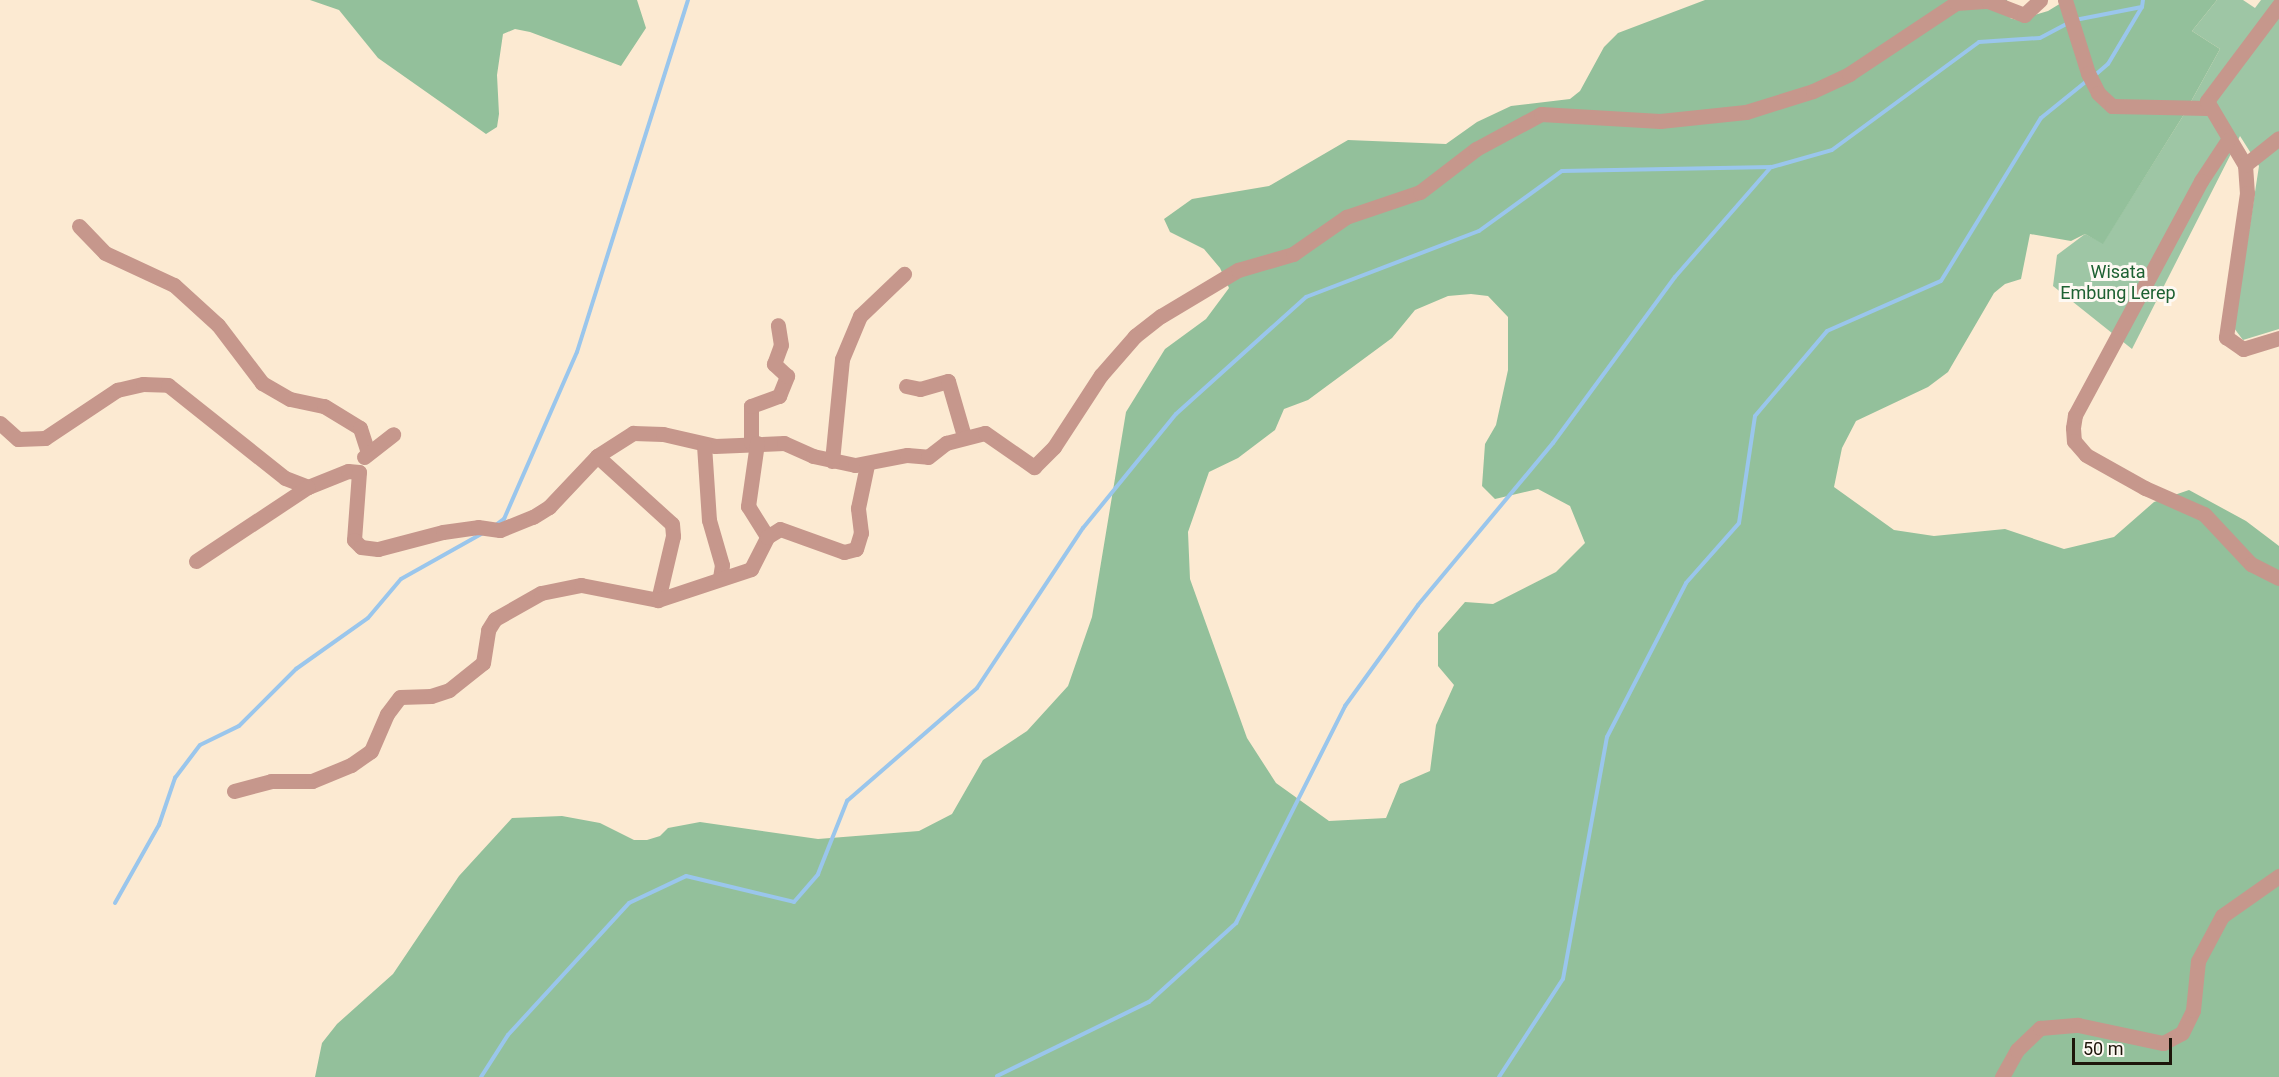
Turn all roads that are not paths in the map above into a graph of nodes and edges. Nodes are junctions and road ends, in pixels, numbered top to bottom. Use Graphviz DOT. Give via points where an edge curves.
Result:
graph roads {
  1 [pos="2040,0"];
  2 [pos="2279,5"];
  3 [pos="2069,14"];
  4 [pos="2208,108"];
  5 [pos="2279,138"];
  6 [pos="2228,140"];
  7 [pos="2245,165"];
  8 [pos="79,226"];
  9 [pos="904,274"];
  10 [pos="778,325"];
  11 [pos="2279,338"];
  12 [pos="906,387"];
  13 [pos="0,423"];
  14 [pos="393,434"];
  15 [pos="964,436"];
  16 [pos="754,442"];
  17 [pos="704,445"];
  18 [pos="368,452"];
  19 [pos="597,456"];
  20 [pos="832,461"];
  21 [pos="867,465"];
  22 [pos="355,469"];
  23 [pos="308,486"];
  24 [pos="767,537"];
  25 [pos="196,561"];
  26 [pos="720,578"];
  27 [pos="2279,578"];
  28 [pos="658,600"];
  29 [pos="234,791"];
  30 [pos="2279,876"];
  31 [pos="2002,1077"];
  1 -- 15 [label="street" via="2024,15 1988,1 1956,3 1849,74 1813,91 1746,112 1660,121 1541,114 1476,149 1420,192 1346,217 1293,254 1238,270 1161,316 1135,336 1101,375 1054,447 1036,466 1026,463 991,435"];
  2 -- 4 [label="street" via="2209,95"];
  3 -- 4 [label="street" via="2088,73 2098,93 2112,106"];
  4 -- 6 [label="street"];
  5 -- 7 [label="street"];
  6 -- 7 [label="street"];
  6 -- 27 [label="street" via="2201,181 2075,415 2074,441 2086,455 2145,488 2204,514 2251,564"];
  7 -- 11 [label="street" via="2247,193 2226,337 2243,349"];
  8 -- 18 [label="street" via="105,253 174,285 218,325 262,383 290,399 324,406 360,428"];
  9 -- 20 [label="street" via="860,316 842,359"];
  10 -- 16 [label="street" via="781,345 774,364 787,376 779,396 751,406"];
  12 -- 15 [label="street" via="920,389 948,381"];
  13 -- 23 [label="street" via="18,439 45,438 117,390 168,384 285,478"];
  14 -- 18 [label="street"];
  15 -- 21 [label="street" via="946,443 928,457 907,455"];
  16 -- 17 [label="street"];
  16 -- 20 [label="street" via="784,443"];
  16 -- 24 [label="street" via="748,506"];
  17 -- 19 [label="street" via="663,434 633,433"];
  17 -- 26 [label="street" via="709,520 722,565"];
  18 -- 22 [label="street"];
  19 -- 22 [label="street" via="549,507 500,530 478,527 443,532 397,547 362,548 354,540 360,479"];
  19 -- 28 [label="street" via="672,524 673,536"];
  20 -- 21 [label="street"];
  21 -- 24 [label="street" via="858,508 861,533 856,549 844,552 780,529"];
  22 -- 23 [label="street"];
  23 -- 25 [label="street"];
  24 -- 26 [label="street" via="751,569"];
  26 -- 28 [label="street"];
  28 -- 29 [label="street" via="581,585 541,593 495,619 488,630 483,663 449,690 431,696 400,697 387,714 371,751 351,765 312,781 271,781"];
  30 -- 31 [label="street" via="2222,916 2198,961 2193,1010 2182,1033 2163,1043 2078,1025 2040,1028 2017,1050"];
}
